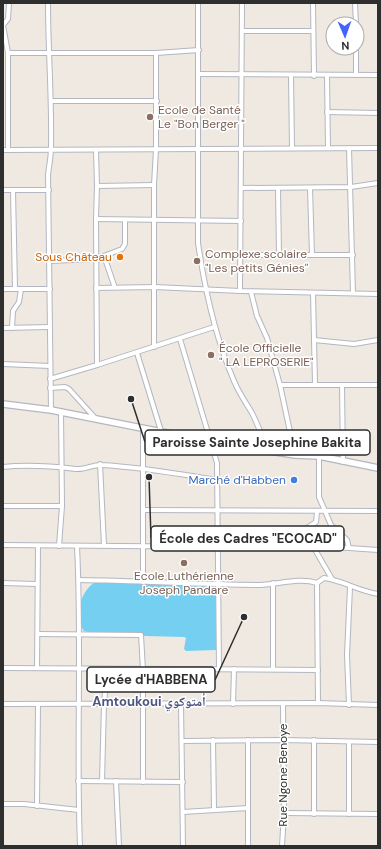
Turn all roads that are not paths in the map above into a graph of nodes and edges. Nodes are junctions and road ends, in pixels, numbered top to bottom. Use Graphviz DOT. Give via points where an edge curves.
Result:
graph roads {
  1 [pos="9,3"];
  2 [pos="48,3"];
  3 [pos="198,3"];
  4 [pos="242,3"];
  5 [pos="313,3"];
  6 [pos="355,3"];
  7 [pos="356,16"];
  8 [pos="5,19"];
  9 [pos="242,31"];
  10 [pos="313,31"];
  11 [pos="198,50"];
  12 [pos="8,53"];
  13 [pos="48,53"];
  14 [pos="156,53"];
  15 [pos="356,56"];
  16 [pos="198,74"];
  17 [pos="242,75"];
  18 [pos="291,75"];
  19 [pos="356,75"];
  20 [pos="378,75"];
  21 [pos="314,76"];
  22 [pos="327,76"];
  23 [pos="51,101"];
  24 [pos="157,101"];
  25 [pos="3,109"];
  26 [pos="9,110"];
  27 [pos="328,112"];
  28 [pos="378,113"];
  29 [pos="198,148"];
  30 [pos="242,148"];
  31 [pos="292,148"];
  32 [pos="328,148"];
  33 [pos="349,148"];
  34 [pos="378,148"];
  35 [pos="156,149"];
  36 [pos="6,150"];
  37 [pos="51,150"];
  38 [pos="96,150"];
  39 [pos="378,183"];
  40 [pos="154,185"];
  41 [pos="98,186"];
  42 [pos="351,187"];
  43 [pos="242,188"];
  44 [pos="278,188"];
  45 [pos="310,188"];
  46 [pos="3,190"];
  47 [pos="13,190"];
  48 [pos="49,190"];
  49 [pos="96,219"];
  50 [pos="125,220"];
  51 [pos="155,221"];
  52 [pos="198,221"];
  53 [pos="241,221"];
  54 [pos="240,255"];
  55 [pos="279,255"];
  56 [pos="312,255"];
  57 [pos="353,255"];
  58 [pos="104,256"];
  59 [pos="96,259"];
  60 [pos="49,261"];
  61 [pos="114,285"];
  62 [pos="155,287"];
  63 [pos="96,288"];
  64 [pos="3,289"];
  65 [pos="15,289"];
  66 [pos="21,289"];
  67 [pos="50,289"];
  68 [pos="206,290"];
  69 [pos="240,292"];
  70 [pos="251,292"];
  71 [pos="353,293"];
  72 [pos="313,294"];
  73 [pos="378,294"];
  74 [pos="49,327"];
  75 [pos="214,327"];
  76 [pos="3,328"];
  77 [pos="12,328"];
  78 [pos="180,339"];
  79 [pos="314,340"];
  80 [pos="378,340"];
  81 [pos="154,347"];
  82 [pos="137,353"];
  83 [pos="3,364"];
  84 [pos="97,365"];
  85 [pos="50,366"];
  86 [pos="50,379"];
  87 [pos="315,384"];
  88 [pos="280,385"];
  89 [pos="342,385"];
  90 [pos="378,385"];
  91 [pos="50,388"];
  92 [pos="3,404"];
  93 [pos="51,410"];
  94 [pos="61,412"];
  95 [pos="96,419"];
  96 [pos="143,429"];
  97 [pos="161,431"];
  98 [pos="212,442"];
  99 [pos="267,450"];
  100 [pos="295,454"];
  101 [pos="319,456"];
  102 [pos="343,462"];
  103 [pos="100,464"];
  104 [pos="60,466"];
  105 [pos="3,467"];
  106 [pos="378,468"];
  107 [pos="142,469"];
  108 [pos="217,480"];
  109 [pos="3,506"];
  110 [pos="62,506"];
  111 [pos="143,510"];
  112 [pos="218,510"];
  113 [pos="378,510"];
  114 [pos="317,512"];
  115 [pos="325,512"];
  116 [pos="331,525"];
  117 [pos="291,544"];
  118 [pos="3,545"];
  119 [pos="104,545"];
  120 [pos="38,546"];
  121 [pos="59,546"];
  122 [pos="77,546"];
  123 [pos="143,546"];
  124 [pos="217,546"];
  125 [pos="312,546"];
  126 [pos="336,547"];
  127 [pos="349,548"];
  128 [pos="378,550"];
  129 [pos="332,579"];
  130 [pos="79,580"];
  131 [pos="143,582"];
  132 [pos="3,583"];
  133 [pos="273,583"];
  134 [pos="317,583"];
  135 [pos="36,584"];
  136 [pos="219,584"];
  137 [pos="350,587"];
  138 [pos="378,594"];
  139 [pos="38,634"];
  140 [pos="79,634"];
  141 [pos="3,668"];
  142 [pos="37,668"];
  143 [pos="79,669"];
  144 [pos="107,669"];
  145 [pos="219,669"];
  146 [pos="234,669"];
  147 [pos="273,669"];
  148 [pos="143,670"];
  149 [pos="318,670"];
  150 [pos="79,703"];
  151 [pos="318,703"];
  152 [pos="3,704"];
  153 [pos="38,704"];
  154 [pos="104,704"];
  155 [pos="142,704"];
  156 [pos="181,704"];
  157 [pos="233,704"];
  158 [pos="283,704"];
  159 [pos="349,705"];
  160 [pos="378,705"];
  161 [pos="213,740"];
  162 [pos="248,740"];
  163 [pos="283,740"];
  164 [pos="314,740"];
  165 [pos="183,741"];
  166 [pos="350,742"];
  167 [pos="378,742"];
  168 [pos="78,781"];
  169 [pos="102,781"];
  170 [pos="116,782"];
  171 [pos="143,782"];
  172 [pos="183,782"];
  173 [pos="3,804"];
  174 [pos="37,806"];
  175 [pos="248,808"];
  176 [pos="214,809"];
  177 [pos="79,810"];
  178 [pos="183,812"];
  179 [pos="284,813"];
  180 [pos="314,814"];
  181 [pos="349,814"];
  182 [pos="378,814"];
  183 [pos="80,846"];
  184 [pos="119,846"];
  185 [pos="183,846"];
  186 [pos="248,846"];
  187 [pos="282,846"];
  1 -- 8 [label="street"];
  2 -- 13 [label="street"];
  3 -- 11 [label="street"];
  4 -- 9 [label="street"];
  5 -- 10 [label="street"];
  6 -- 7 [label="street"];
  8 -- 12 [label="street" via="3,25"];
  9 -- 10 [label="street"];
  9 -- 17 [label="street"];
  10 -- 21 [label="street"];
  11 -- 14 [label="street"];
  11 -- 16 [label="street"];
  12 -- 13 [label="street"];
  12 -- 26 [label="street"];
  13 -- 14 [label="street"];
  13 -- 23 [label="street"];
  14 -- 24 [label="street"];
  15 -- 19 [label="street"];
  16 -- 17 [label="street"];
  16 -- 29 [label="street"];
  17 -- 18 [label="street"];
  17 -- 30 [label="street"];
  18 -- 21 [label="street"];
  18 -- 31 [label="street"];
  19 -- 20 [label="street"];
  19 -- 22 [label="street"];
  21 -- 22 [label="street"];
  22 -- 27 [label="street"];
  23 -- 24 [label="street"];
  23 -- 37 [label="street"];
  24 -- 35 [label="street"];
  25 -- 26 [label="street"];
  26 -- 36 [label="street"];
  27 -- 28 [label="street"];
  27 -- 32 [label="street"];
  29 -- 30 [label="street"];
  29 -- 35 [label="street"];
  29 -- 52 [label="street"];
  30 -- 31 [label="street"];
  30 -- 43 [label="street"];
  31 -- 32 [label="street"];
  32 -- 33 [label="street"];
  33 -- 34 [label="street"];
  33 -- 42 [label="street"];
  35 -- 38 [label="street"];
  35 -- 40 [label="street"];
  36 -- 37 [label="street"];
  37 -- 38 [label="street"];
  37 -- 48 [label="street"];
  38 -- 41 [label="street"];
  39 -- 42 [label="street"];
  40 -- 41 [label="street"];
  40 -- 51 [label="street"];
  41 -- 49 [label="street"];
  42 -- 45 [label="street"];
  42 -- 57 [label="street"];
  43 -- 44 [label="street"];
  43 -- 53 [label="street"];
  44 -- 45 [label="street"];
  44 -- 55 [label="street"];
  45 -- 56 [label="street"];
  46 -- 47 [label="street"];
  47 -- 48 [label="street"];
  47 -- 65 [label="street"];
  48 -- 60 [label="street"];
  49 -- 50 [label="street"];
  49 -- 51 [label="street"];
  49 -- 59 [label="street"];
  50 -- 51 [label="street"];
  50 -- 58 [label="street" via="124,248"];
  51 -- 52 [label="street"];
  51 -- 62 [label="street"];
  52 -- 53 [label="street"];
  52 -- 68 [label="street" via="198,243"];
  53 -- 54 [label="street"];
  54 -- 55 [label="street"];
  54 -- 69 [label="street"];
  55 -- 56 [label="street"];
  56 -- 57 [label="street"];
  57 -- 71 [label="street"];
  58 -- 59 [label="street"];
  58 -- 61 [label="street"];
  59 -- 60 [label="street"];
  59 -- 63 [label="street"];
  60 -- 67 [label="street"];
  62 -- 63 [label="street"];
  62 -- 68 [label="street"];
  62 -- 81 [label="street"];
  63 -- 84 [label="street"];
  64 -- 65 [label="street"];
  65 -- 66 [label="street"];
  66 -- 67 [label="street"];
  66 -- 77 [label="street" via="19,302 13,311"];
  67 -- 74 [label="street"];
  68 -- 69 [label="street"];
  68 -- 75 [label="street"];
  69 -- 70 [label="street"];
  70 -- 72 [label="street"];
  70 -- 88 [label="street" via="256,316 267,338"];
  71 -- 72 [label="street"];
  71 -- 73 [label="street"];
  72 -- 79 [label="street"];
  74 -- 77 [label="street"];
  74 -- 85 [label="street"];
  75 -- 78 [label="street"];
  75 -- 99 [label="street" via="235,384 255,419"];
  76 -- 77 [label="street"];
  78 -- 81 [label="street"];
  78 -- 98 [label="street"];
  79 -- 80 [label="street" via="354,344"];
  79 -- 87 [label="street"];
  81 -- 82 [label="street"];
  82 -- 84 [label="street"];
  82 -- 97 [label="street"];
  83 -- 85 [label="street"];
  84 -- 86 [label="street"];
  85 -- 86 [label="street"];
  86 -- 91 [label="street"];
  87 -- 88 [label="street"];
  87 -- 89 [label="street"];
  88 -- 100 [label="street"];
  89 -- 90 [label="street"];
  89 -- 102 [label="street"];
  91 -- 93 [label="street"];
  91 -- 95 [label="street" via="69,389"];
  92 -- 93 [label="street"];
  93 -- 94 [label="street"];
  94 -- 95 [label="street"];
  94 -- 104 [label="street"];
  95 -- 96 [label="street"];
  96 -- 97 [label="street"];
  96 -- 107 [label="street"];
  97 -- 98 [label="street"];
  98 -- 99 [label="street"];
  98 -- 108 [label="street" via="217,463"];
  99 -- 100 [label="street"];
  100 -- 101 [label="street"];
  101 -- 102 [label="street"];
  101 -- 115 [label="street" via="319,498"];
  102 -- 106 [label="street"];
  103 -- 104 [label="street" via="77,469"];
  103 -- 107 [label="street"];
  103 -- 119 [label="street"];
  104 -- 105 [label="street" via="30,464"];
  104 -- 110 [label="street"];
  107 -- 108 [label="street"];
  107 -- 111 [label="street"];
  108 -- 112 [label="street"];
  109 -- 110 [label="street"];
  110 -- 121 [label="street"];
  111 -- 112 [label="street"];
  111 -- 123 [label="street"];
  112 -- 114 [label="street"];
  112 -- 124 [label="street"];
  113 -- 115 [label="street"];
  114 -- 115 [label="street"];
  114 -- 117 [label="street" via="316,522 296,535"];
  115 -- 116 [label="street"];
  116 -- 126 [label="street"];
  116 -- 127 [label="street" via="347,540"];
  117 -- 124 [label="street" via="259,547"];
  117 -- 125 [label="street"];
  118 -- 120 [label="street"];
  119 -- 122 [label="street"];
  119 -- 123 [label="street"];
  120 -- 121 [label="street"];
  120 -- 135 [label="street"];
  121 -- 122 [label="street"];
  122 -- 130 [label="street"];
  123 -- 124 [label="street"];
  123 -- 131 [label="street"];
  124 -- 136 [label="street"];
  125 -- 126 [label="street"];
  125 -- 129 [label="street"];
  126 -- 127 [label="street"];
  127 -- 128 [label="street"];
  129 -- 134 [label="street" via="324,578"];
  129 -- 137 [label="street"];
  130 -- 131 [label="street"];
  130 -- 140 [label="street"];
  131 -- 136 [label="street"];
  132 -- 135 [label="street"];
  133 -- 134 [label="street" via="307,580"];
  133 -- 136 [label="street"];
  133 -- 147 [label="street"];
  134 -- 149 [label="street"];
  135 -- 139 [label="street"];
  136 -- 145 [label="street"];
  137 -- 138 [label="street"];
  137 -- 159 [label="street" via="347,655"];
  139 -- 140 [label="street"];
  139 -- 142 [label="street"];
  140 -- 143 [label="street"];
  140 -- 148 [label="street" via="141,635"];
  141 -- 142 [label="street"];
  142 -- 143 [label="street"];
  143 -- 144 [label="street"];
  143 -- 150 [label="street"];
  144 -- 148 [label="street"];
  144 -- 154 [label="street"];
  145 -- 146 [label="street"];
  145 -- 148 [label="street"];
  146 -- 147 [label="street"];
  146 -- 157 [label="street"];
  147 -- 149 [label="street"];
  148 -- 155 [label="street"];
  149 -- 151 [label="street"];
  150 -- 153 [label="street"];
  150 -- 154 [label="street"];
  150 -- 168 [label="street"];
  151 -- 158 [label="street"];
  151 -- 159 [label="street"];
  152 -- 153 [label="street"];
  153 -- 174 [label="street"];
  154 -- 155 [label="street"];
  154 -- 169 [label="street"];
  155 -- 156 [label="street"];
  155 -- 171 [label="street"];
  156 -- 157 [label="street"];
  156 -- 165 [label="street"];
  157 -- 158 [label="street"];
  158 -- 163 [label="street, Rue Ngone Benoye"];
  159 -- 160 [label="street"];
  161 -- 162 [label="street"];
  161 -- 165 [label="street"];
  161 -- 176 [label="street"];
  162 -- 163 [label="street"];
  162 -- 175 [label="street"];
  163 -- 164 [label="street"];
  163 -- 179 [label="street, Rue Ngone Benoye"];
  164 -- 166 [label="street"];
  164 -- 180 [label="street"];
  165 -- 172 [label="street"];
  166 -- 167 [label="street"];
  166 -- 181 [label="street"];
  168 -- 169 [label="street"];
  168 -- 177 [label="street"];
  169 -- 170 [label="street"];
  170 -- 171 [label="street"];
  170 -- 184 [label="street"];
  171 -- 172 [label="street"];
  172 -- 178 [label="street"];
  173 -- 174 [label="street"];
  174 -- 177 [label="street"];
  175 -- 176 [label="street"];
  175 -- 186 [label="street"];
  176 -- 178 [label="street"];
  177 -- 183 [label="street"];
  178 -- 185 [label="street"];
  179 -- 180 [label="street"];
  179 -- 187 [label="street, Rue Ngone Benoye"];
  180 -- 181 [label="street"];
  181 -- 182 [label="street"];
}
